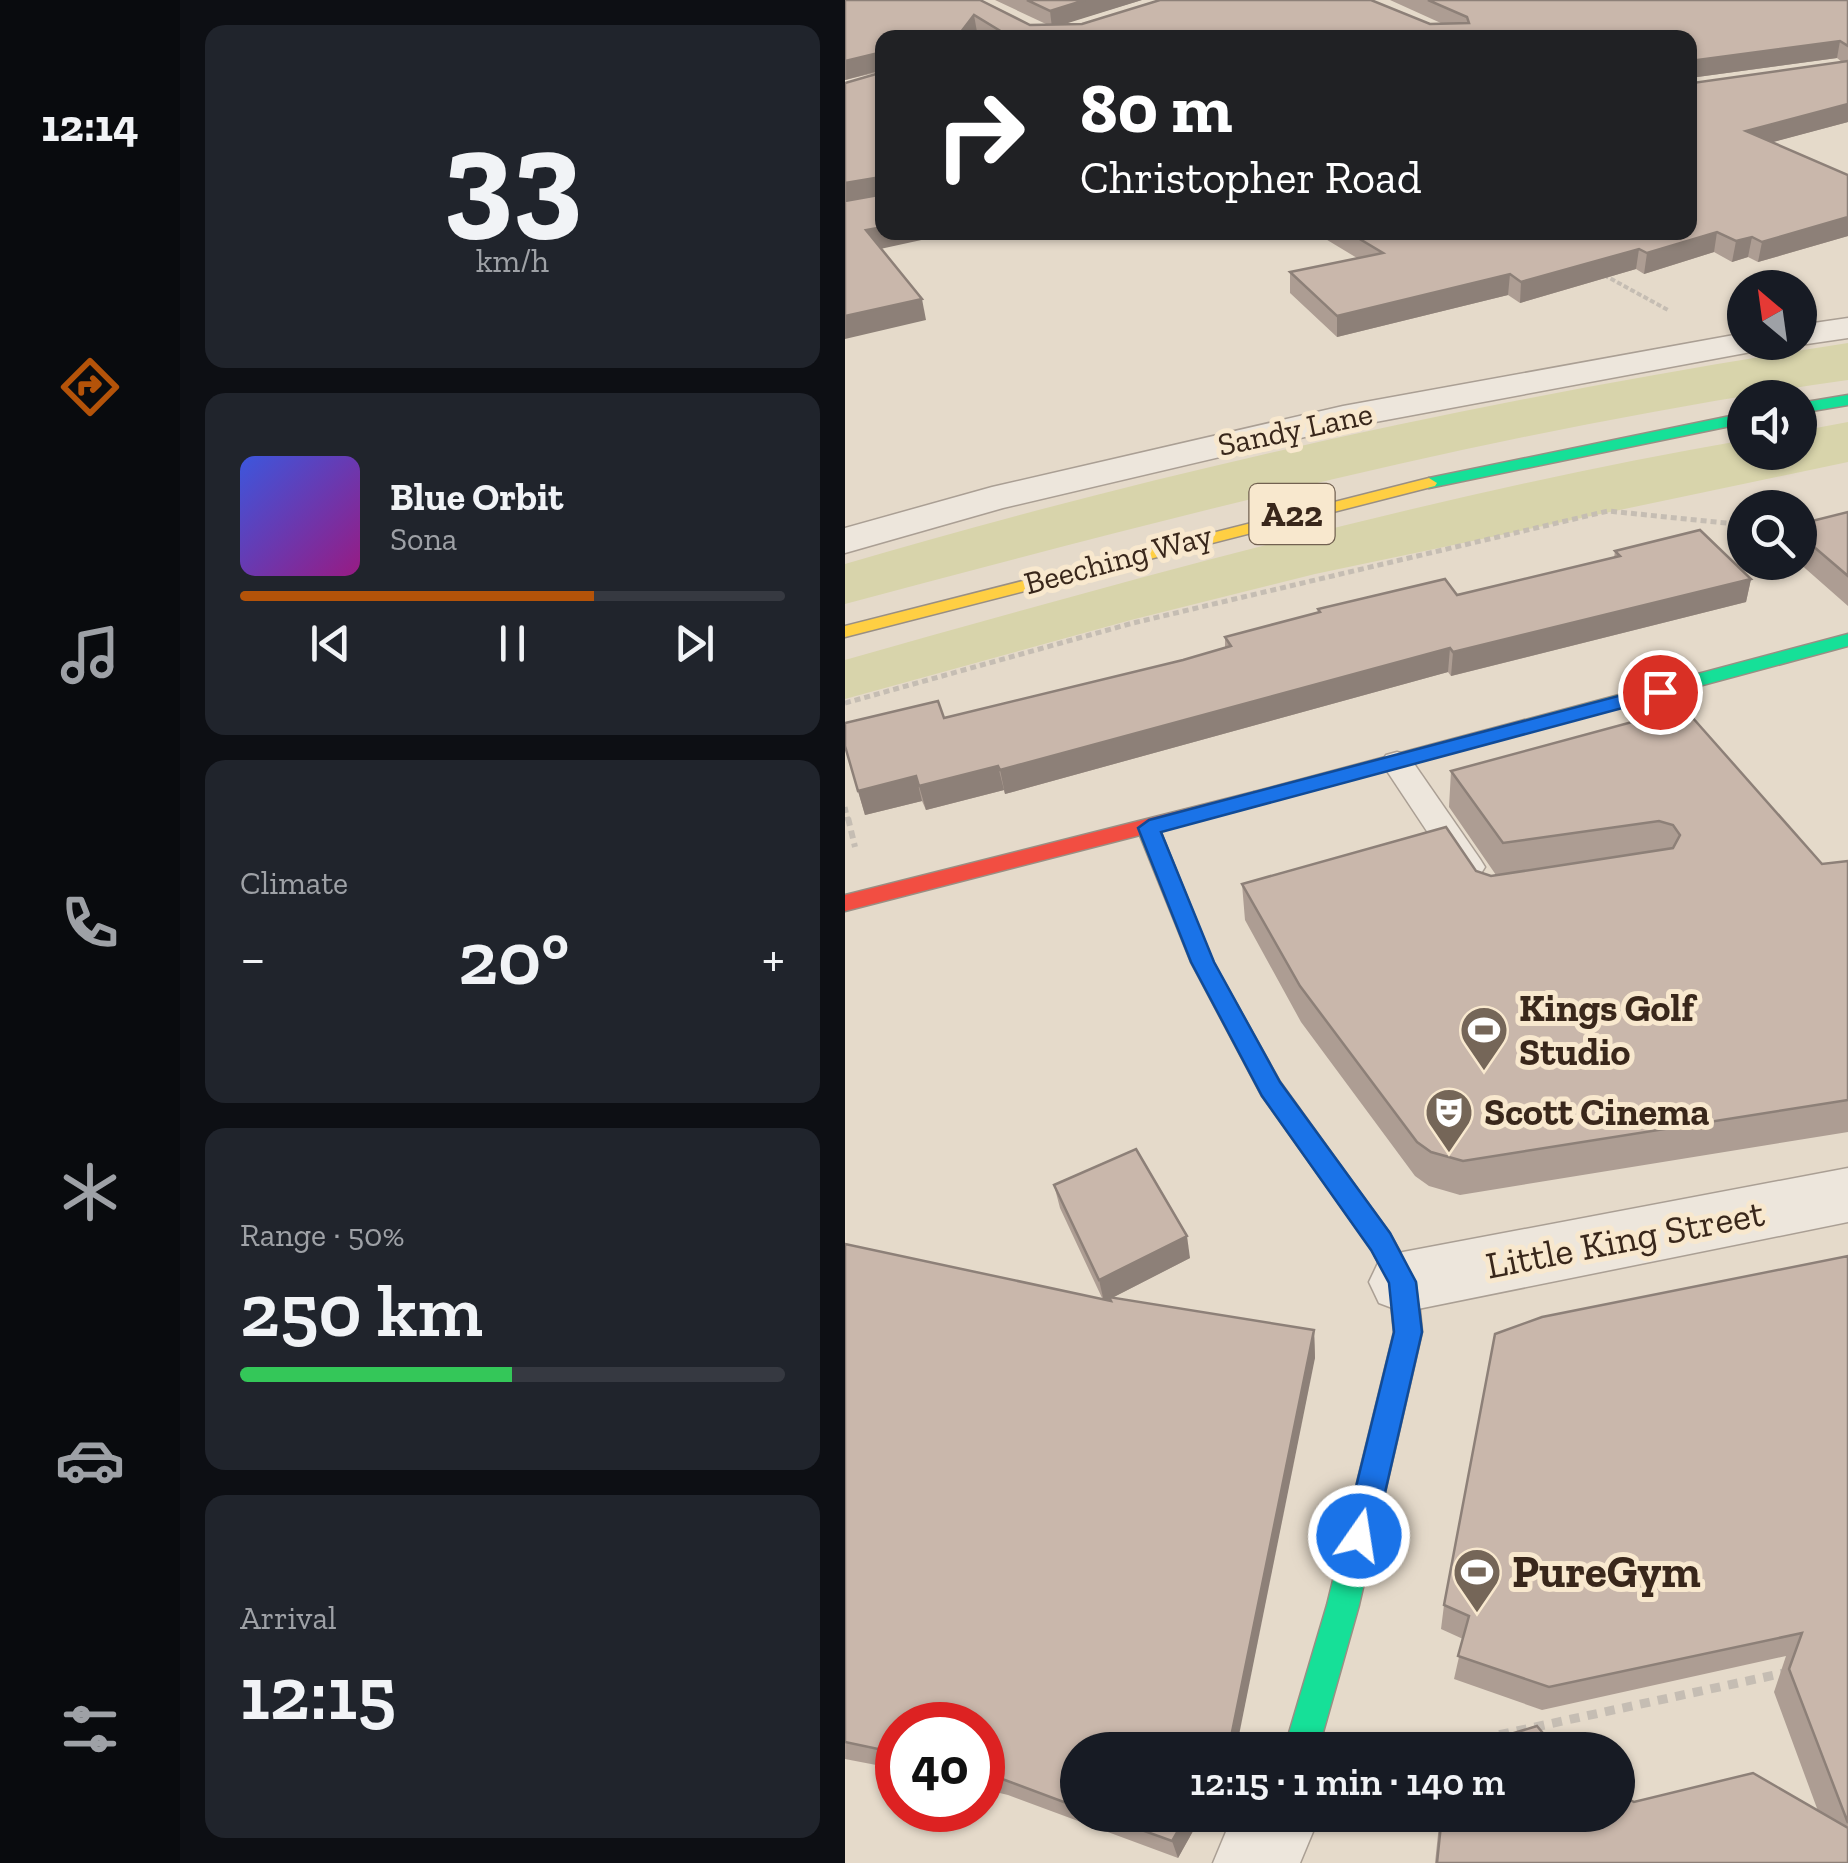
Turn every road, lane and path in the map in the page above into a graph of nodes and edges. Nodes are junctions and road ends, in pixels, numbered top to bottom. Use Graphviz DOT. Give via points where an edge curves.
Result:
graph roads {
  1 [pos="1596,270"];
  2 [pos="1848,328"];
  3 [pos="1817,333"];
  4 [pos="1727,337"];
  5 [pos="1727,347"];
  6 [pos="1848,400"];
  7 [pos="1817,405"];
  8 [pos="1727,422"];
  9 [pos="1727,523"];
  10 [pos="845,541"];
  11 [pos="845,632"];
  12 [pos="1848,640"];
  13 [pos="845,703"];
  14 [pos="1397,762"];
  15 [pos="1149,828"];
  16 [pos="1488,896"];
  17 [pos="845,903"];
  18 [pos="1848,1195"];
  19 [pos="1403,1282"];
  20 [pos="1791,1671"];
  21 [pos="1306,1732"];
  22 [pos="1511,1732"];
  23 [pos="1270,1832"];
  24 [pos="1256,1863"];
  1 -- 4 [label="path"];
  2 -- 3 [label="street"];
  5 -- 10 [label="street, Sandy Lane" via="1343,417"];
  6 -- 7 [label="main road"];
  8 -- 11 [label="main road, Beeching Way / A22" via="1417,483"];
  9 -- 13 [label="path" via="1608,512 1187,610"];
  12 -- 14 [label="main road"];
  14 -- 15 [label="main road"];
  14 -- 16 [label="lane"];
  15 -- 17 [label="main road"];
  15 -- 19 [label="main road" via="1203,962 1271,1089"];
  18 -- 19 [label="street, Little King Street"];
  19 -- 21 [label="main road" via="1408,1332"];
  20 -- 22 [label="path"];
  23 -- 24 [label="street"];
}
